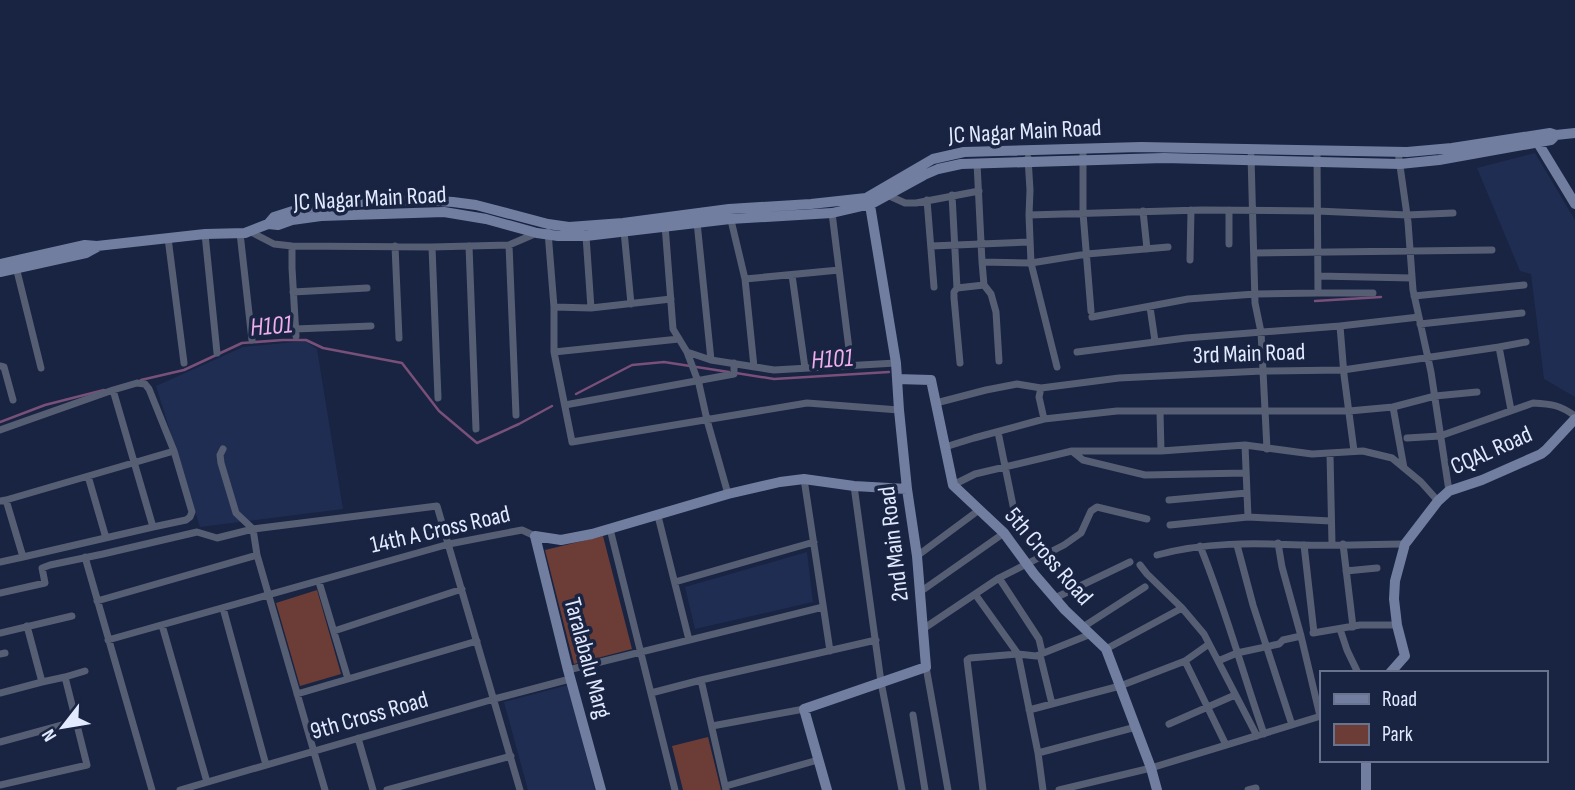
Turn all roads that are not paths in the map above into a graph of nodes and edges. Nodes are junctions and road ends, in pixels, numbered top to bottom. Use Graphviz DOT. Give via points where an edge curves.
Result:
graph roads {
  1 [pos="1575,132"];
  2 [pos="1536,139"];
  3 [pos="1083,148"];
  4 [pos="1027,150"];
  5 [pos="1398,152"];
  6 [pos="1454,152"];
  7 [pos="1252,155"];
  8 [pos="1317,156"];
  9 [pos="1084,160"];
  10 [pos="1028,162"];
  11 [pos="977,163"];
  12 [pos="1400,164"];
  13 [pos="979,191"];
  14 [pos="884,192"];
  15 [pos="952,195"];
  16 [pos="870,200"];
  17 [pos="927,200"];
  18 [pos="1575,204"];
  19 [pos="1191,210"];
  20 [pos="1229,210"];
  21 [pos="1252,210"];
  22 [pos="1143,211"];
  23 [pos="1317,211"];
  24 [pos="832,213"];
  25 [pos="1083,213"];
  26 [pos="1453,213"];
  27 [pos="730,214"];
  28 [pos="1029,215"];
  29 [pos="1407,215"];
  30 [pos="665,222"];
  31 [pos="697,222"];
  32 [pos="544,230"];
  33 [pos="624,231"];
  34 [pos="245,232"];
  35 [pos="205,234"];
  36 [pos="586,236"];
  37 [pos="168,238"];
  38 [pos="1030,242"];
  39 [pos="981,244"];
  40 [pos="1229,244"];
  41 [pos="509,245"];
  42 [pos="955,245"];
  43 [pos="292,246"];
  44 [pos="396,246"];
  45 [pos="470,246"];
  46 [pos="931,246"];
  47 [pos="432,247"];
  48 [pos="1168,247"];
  49 [pos="1147,249"];
  50 [pos="1410,250"];
  51 [pos="1492,250"];
  52 [pos="1318,252"];
  53 [pos="1254,253"];
  54 [pos="1087,254"];
  55 [pos="1190,260"];
  56 [pos="982,262"];
  57 [pos="1031,262"];
  58 [pos="0,264"];
  59 [pos="16,264"];
  60 [pos="839,270"];
  61 [pos="0,272"];
  62 [pos="792,275"];
  63 [pos="1318,276"];
  64 [pos="1412,278"];
  65 [pos="745,279"];
  66 [pos="984,285"];
  67 [pos="1524,285"];
  68 [pos="934,287"];
  69 [pos="367,288"];
  70 [pos="957,288"];
  71 [pos="293,292"];
  72 [pos="1255,293"];
  73 [pos="1318,293"];
  74 [pos="1373,293"];
  75 [pos="1414,296"];
  76 [pos="671,299"];
  77 [pos="631,304"];
  78 [pos="554,307"];
  79 [pos="1150,307"];
  80 [pos="591,308"];
  81 [pos="1522,313"];
  82 [pos="1420,321"];
  83 [pos="370,326"];
  84 [pos="1340,326"];
  85 [pos="1261,332"];
  86 [pos="399,338"];
  87 [pos="679,338"];
  88 [pos="252,340"];
  89 [pos="1155,341"];
  90 [pos="1526,342"];
  91 [pos="1499,347"];
  92 [pos="554,352"];
  93 [pos="687,352"];
  94 [pos="1077,352"];
  95 [pos="217,353"];
  96 [pos="1427,356"];
  97 [pos="711,360"];
  98 [pos="999,361"];
  99 [pos="184,363"];
  100 [pos="734,363"];
  101 [pos="896,363"];
  102 [pos="960,363"];
  103 [pos="850,365"];
  104 [pos="0,366"];
  105 [pos="754,367"];
  106 [pos="41,368"];
  107 [pos="804,368"];
  108 [pos="1057,368"];
  109 [pos="1343,370"];
  110 [pos="1262,371"];
  111 [pos="897,379"];
  112 [pos="698,382"];
  113 [pos="1041,388"];
  114 [pos="113,390"];
  115 [pos="1477,392"];
  116 [pos="1434,396"];
  117 [pos="438,398"];
  118 [pos="13,400"];
  119 [pos="936,403"];
  120 [pos="565,405"];
  121 [pos="1393,407"];
  122 [pos="898,410"];
  123 [pos="1264,410"];
  124 [pos="1511,410"];
  125 [pos="1160,411"];
  126 [pos="1349,411"];
  127 [pos="516,415"];
  128 [pos="1575,418"];
  129 [pos="1044,419"];
  130 [pos="707,420"];
  131 [pos="476,429"];
  132 [pos="0,430"];
  133 [pos="998,432"];
  134 [pos="1440,436"];
  135 [pos="1407,438"];
  136 [pos="1245,445"];
  137 [pos="945,447"];
  138 [pos="223,449"];
  139 [pos="1267,449"];
  140 [pos="174,451"];
  141 [pos="1072,451"];
  142 [pos="1161,451"];
  143 [pos="1354,451"];
  144 [pos="1330,454"];
  145 [pos="135,462"];
  146 [pos="1005,467"];
  147 [pos="1404,469"];
  148 [pos="1246,473"];
  149 [pos="88,476"];
  150 [pos="804,479"];
  151 [pos="953,485"];
  152 [pos="854,486"];
  153 [pos="907,489"];
  154 [pos="1449,491"];
  155 [pos="1247,493"];
  156 [pos="728,495"];
  157 [pos="1168,500"];
  158 [pos="3,501"];
  159 [pos="1438,501"];
  160 [pos="979,510"];
  161 [pos="658,516"];
  162 [pos="1248,517"];
  163 [pos="1147,519"];
  164 [pos="1331,521"];
  165 [pos="1017,525"];
  166 [pos="1170,525"];
  167 [pos="153,527"];
  168 [pos="253,529"];
  169 [pos="610,529"];
  170 [pos="1004,533"];
  171 [pos="535,536"];
  172 [pos="106,538"];
  173 [pos="814,542"];
  174 [pos="82,543"];
  175 [pos="1278,543"];
  176 [pos="449,544"];
  177 [pos="1332,544"];
  178 [pos="1343,544"];
  179 [pos="1405,544"];
  180 [pos="1237,545"];
  181 [pos="1304,545"];
  182 [pos="1200,546"];
  183 [pos="257,555"];
  184 [pos="1157,555"];
  185 [pos="23,556"];
  186 [pos="917,556"];
  187 [pos="84,557"];
  188 [pos="0,562"];
  189 [pos="1130,562"];
  190 [pos="1027,564"];
  191 [pos="1140,565"];
  192 [pos="1377,568"];
  193 [pos="1346,571"];
  194 [pos="999,578"];
  195 [pos="319,582"];
  196 [pos="675,582"];
  197 [pos="1145,587"];
  198 [pos="462,589"];
  199 [pos="920,592"];
  200 [pos="0,593"];
  201 [pos="975,594"];
  202 [pos="269,596"];
  203 [pos="1055,598"];
  204 [pos="97,601"];
  205 [pos="824,607"];
  206 [pos="223,608"];
  207 [pos="1182,608"];
  208 [pos="72,616"];
  209 [pos="162,625"];
  210 [pos="1397,625"];
  211 [pos="27,626"];
  212 [pos="1353,627"];
  213 [pos="923,629"];
  214 [pos="1340,629"];
  215 [pos="1087,630"];
  216 [pos="334,631"];
  217 [pos="0,633"];
  218 [pos="1301,636"];
  219 [pos="108,640"];
  220 [pos="689,640"];
  221 [pos="876,640"];
  222 [pos="477,641"];
  223 [pos="1209,644"];
  224 [pos="1268,646"];
  225 [pos="1107,649"];
  226 [pos="830,650"];
  227 [pos="640,652"];
  228 [pos="1237,653"];
  229 [pos="1018,654"];
  230 [pos="1040,655"];
  231 [pos="1185,661"];
  232 [pos="1218,661"];
  233 [pos="926,667"];
  234 [pos="85,671"];
  235 [pos="1357,671"];
  236 [pos="1392,671"];
  237 [pos="569,675"];
  238 [pos="65,677"];
  239 [pos="348,679"];
  240 [pos="701,680"];
  241 [pos="42,682"];
  242 [pos="881,682"];
  243 [pos="1120,686"];
  244 [pos="0,693"];
  245 [pos="651,693"];
  246 [pos="297,694"];
  247 [pos="1235,695"];
  248 [pos="494,698"];
  249 [pos="1052,705"];
  250 [pos="1208,708"];
  251 [pos="804,709"];
  252 [pos="1029,710"];
  253 [pos="1320,712"];
  254 [pos="913,715"];
  255 [pos="1320,716"];
  256 [pos="77,721"];
  257 [pos="1169,724"];
  258 [pos="1292,725"];
  259 [pos="712,726"];
  260 [pos="1136,727"];
  261 [pos="1260,735"];
  262 [pos="358,738"];
  263 [pos="0,742"];
  264 [pos="1226,745"];
  265 [pos="314,751"];
  266 [pos="1038,753"];
  267 [pos="510,757"];
  268 [pos="818,760"];
  269 [pos="1366,762"];
  270 [pos="266,765"];
  271 [pos="1151,768"];
  272 [pos="1100,780"];
  273 [pos="207,782"];
  274 [pos="0,785"];
  275 [pos="726,788"];
  276 [pos="152,790"];
  277 [pos="180,790"];
  278 [pos="325,790"];
  279 [pos="373,790"];
  280 [pos="387,790"];
  281 [pos="520,790"];
  282 [pos="601,790"];
  283 [pos="675,790"];
  284 [pos="827,790"];
  285 [pos="902,790"];
  286 [pos="925,790"];
  287 [pos="948,790"];
  288 [pos="983,790"];
  289 [pos="1043,790"];
  290 [pos="1059,790"];
  291 [pos="1102,790"];
  292 [pos="1157,790"];
  293 [pos="1366,790"];
  1 -- 2 [label="main road, JC Nagar Main Road" via="1552,140"];
  2 -- 6 [label="main road, JC Nagar Main Road"];
  2 -- 18 [label="main road"];
  3 -- 4 [label="main road, JC Nagar Main Road"];
  3 -- 7 [label="main road, JC Nagar Main Road" via="1183,147"];
  3 -- 9 [label="street"];
  4 -- 10 [label="street"];
  4 -- 14 [label="main road, JC Nagar Main Road" via="945,155"];
  5 -- 6 [label="main road, JC Nagar Main Road"];
  5 -- 8 [label="main road, JC Nagar Main Road"];
  5 -- 12 [label="street"];
  6 -- 12 [label="main road, JC Nagar Main Road"];
  7 -- 8 [label="main road, JC Nagar Main Road"];
  7 -- 9 [label="main road, JC Nagar Main Road"];
  7 -- 21 [label="street"];
  8 -- 12 [label="main road, JC Nagar Main Road"];
  8 -- 23 [label="street"];
  9 -- 10 [label="main road, JC Nagar Main Road"];
  9 -- 25 [label="street"];
  10 -- 11 [label="main road, JC Nagar Main Road"];
  10 -- 28 [label="street"];
  11 -- 13 [label="street"];
  11 -- 14 [label="main road, JC Nagar Main Road" via="938,169"];
  12 -- 29 [label="street"];
  13 -- 15 [label="street"];
  13 -- 39 [label="street"];
  14 -- 16 [label="main road, JC Nagar Main Road"];
  14 -- 17 [label="street" via="905,203"];
  15 -- 17 [label="street"];
  15 -- 42 [label="street"];
  16 -- 24 [label="main road, JC Nagar Main Road"];
  16 -- 27 [label="main road, JC Nagar Main Road"];
  16 -- 101 [label="main road, 2nd Main Road"];
  17 -- 46 [label="street"];
  19 -- 20 [label="street"];
  19 -- 22 [label="street"];
  19 -- 55 [label="street"];
  20 -- 21 [label="street"];
  20 -- 40 [label="street"];
  21 -- 23 [label="street"];
  21 -- 53 [label="street"];
  22 -- 25 [label="street"];
  22 -- 49 [label="street"];
  23 -- 29 [label="street"];
  23 -- 52 [label="street"];
  24 -- 27 [label="main road, JC Nagar Main Road"];
  24 -- 60 [label="street"];
  25 -- 28 [label="street"];
  25 -- 54 [label="street"];
  26 -- 29 [label="street"];
  27 -- 30 [label="main road, JC Nagar Main Road"];
  27 -- 31 [label="main road, JC Nagar Main Road"];
  27 -- 65 [label="street"];
  28 -- 38 [label="street"];
  29 -- 50 [label="street"];
  30 -- 31 [label="main road, JC Nagar Main Road"];
  30 -- 32 [label="main road, JC Nagar Main Road"];
  30 -- 33 [label="main road, JC Nagar Main Road"];
  30 -- 76 [label="street"];
  31 -- 97 [label="street"];
  32 -- 34 [label="main road, JC Nagar Main Road" via="443,212 321,216 268,223"];
  32 -- 36 [label="main road, JC Nagar Main Road"];
  32 -- 41 [label="street"];
  32 -- 78 [label="street"];
  33 -- 36 [label="main road, JC Nagar Main Road"];
  33 -- 77 [label="street"];
  34 -- 35 [label="main road"];
  34 -- 43 [label="street"];
  34 -- 88 [label="street"];
  35 -- 37 [label="main road"];
  35 -- 95 [label="street"];
  36 -- 80 [label="street"];
  37 -- 59 [label="main road" via="85,245"];
  37 -- 99 [label="street"];
  38 -- 39 [label="street"];
  38 -- 57 [label="street"];
  39 -- 42 [label="street"];
  39 -- 56 [label="street"];
  41 -- 45 [label="street"];
  41 -- 127 [label="street"];
  42 -- 46 [label="street"];
  42 -- 70 [label="street"];
  43 -- 44 [label="street"];
  43 -- 71 [label="street"];
  44 -- 47 [label="street"];
  44 -- 86 [label="street"];
  45 -- 47 [label="street"];
  45 -- 131 [label="street"];
  46 -- 68 [label="street"];
  47 -- 117 [label="street"];
  48 -- 49 [label="street"];
  49 -- 54 [label="street"];
  50 -- 51 [label="street"];
  50 -- 52 [label="street"];
  50 -- 64 [label="street"];
  52 -- 53 [label="street"];
  52 -- 63 [label="street"];
  53 -- 72 [label="street"];
  54 -- 57 [label="street"];
  54 -- 79 [label="street" via="1092,314"];
  56 -- 57 [label="street"];
  56 -- 66 [label="street"];
  57 -- 108 [label="street"];
  58 -- 59 [label="main road"];
  59 -- 61 [label="main road"];
  59 -- 106 [label="street"];
  60 -- 62 [label="street"];
  60 -- 103 [label="street"];
  62 -- 65 [label="street"];
  62 -- 107 [label="street"];
  63 -- 64 [label="street"];
  63 -- 73 [label="street"];
  64 -- 75 [label="street"];
  65 -- 105 [label="street"];
  66 -- 70 [label="street"];
  66 -- 98 [label="street" via="996,312"];
  67 -- 75 [label="street"];
  69 -- 71 [label="street"];
  70 -- 102 [label="street"];
  71 -- 83 [label="street" via="296,332"];
  72 -- 73 [label="street"];
  72 -- 79 [label="street"];
  72 -- 85 [label="street"];
  73 -- 74 [label="street"];
  75 -- 82 [label="street"];
  76 -- 77 [label="street"];
  76 -- 87 [label="street" via="673,329"];
  77 -- 80 [label="street"];
  78 -- 80 [label="street"];
  78 -- 92 [label="street"];
  79 -- 89 [label="street"];
  81 -- 82 [label="street"];
  82 -- 84 [label="street"];
  82 -- 96 [label="street"];
  84 -- 85 [label="street"];
  84 -- 109 [label="street"];
  85 -- 89 [label="street"];
  85 -- 110 [label="street"];
  87 -- 92 [label="street"];
  87 -- 93 [label="street"];
  89 -- 94 [label="street"];
  90 -- 91 [label="street, 3rd Main Road"];
  91 -- 96 [label="street, 3rd Main Road"];
  91 -- 124 [label="street"];
  92 -- 120 [label="street"];
  93 -- 97 [label="street"];
  93 -- 112 [label="street"];
  96 -- 109 [label="street, 3rd Main Road"];
  96 -- 116 [label="street"];
  97 -- 100 [label="street"];
  100 -- 105 [label="street"];
  100 -- 112 [label="street" via="734,374"];
  101 -- 103 [label="street"];
  101 -- 111 [label="main road, 2nd Main Road"];
  103 -- 107 [label="street"];
  104 -- 118 [label="street"];
  105 -- 107 [label="street"];
  109 -- 110 [label="street, 3rd Main Road"];
  109 -- 126 [label="street"];
  110 -- 113 [label="street, 3rd Main Road" via="1119,378"];
  110 -- 123 [label="street"];
  111 -- 119 [label="main road" via="931,380"];
  111 -- 122 [label="main road, 2nd Main Road"];
  112 -- 120 [label="street"];
  112 -- 130 [label="street"];
  113 -- 119 [label="street, 3rd Main Road" via="1017,384"];
  113 -- 129 [label="street"];
  114 -- 132 [label="street"];
  114 -- 140 [label="street" via="145,384"];
  114 -- 145 [label="street"];
  115 -- 116 [label="street"];
  116 -- 121 [label="street"];
  116 -- 134 [label="street"];
  119 -- 137 [label="main road"];
  120 -- 130 [label="street" via="572,442"];
  121 -- 126 [label="street"];
  121 -- 147 [label="street"];
  122 -- 130 [label="street" via="807,403"];
  122 -- 153 [label="main road, 2nd Main Road"];
  123 -- 125 [label="street"];
  123 -- 126 [label="street"];
  123 -- 139 [label="street"];
  124 -- 128 [label="street" via="1549,404 1562,407"];
  124 -- 134 [label="street"];
  125 -- 129 [label="street"];
  125 -- 142 [label="street"];
  126 -- 143 [label="street"];
  128 -- 154 [label="main road, CQAL Road" via="1541,454"];
  129 -- 133 [label="street"];
  130 -- 156 [label="street"];
  133 -- 137 [label="street"];
  133 -- 146 [label="street"];
  134 -- 135 [label="street"];
  134 -- 154 [label="street"];
  136 -- 139 [label="street"];
  136 -- 142 [label="street"];
  136 -- 148 [label="street"];
  137 -- 151 [label="main road"];
  138 -- 168 [label="street" via="221,463 236,513"];
  139 -- 144 [label="street"];
  140 -- 145 [label="street"];
  140 -- 167 [label="street" via="192,512 186,520"];
  141 -- 142 [label="street"];
  141 -- 146 [label="street"];
  141 -- 148 [label="street" via="1083,460 1145,475"];
  143 -- 144 [label="street"];
  143 -- 147 [label="street" via="1392,458"];
  144 -- 164 [label="street"];
  145 -- 149 [label="street"];
  145 -- 167 [label="street"];
  146 -- 151 [label="street"];
  146 -- 165 [label="street"];
  147 -- 159 [label="street"];
  148 -- 155 [label="street"];
  149 -- 158 [label="street"];
  149 -- 172 [label="street"];
  150 -- 152 [label="main road, 14th A Cross Road"];
  150 -- 156 [label="main road, 14th A Cross Road"];
  150 -- 173 [label="street"];
  151 -- 160 [label="main road, 5th Cross Road"];
  152 -- 153 [label="main road, 14th A Cross Road"];
  152 -- 221 [label="street"];
  153 -- 186 [label="main road, 2nd Main Road"];
  154 -- 159 [label="main road, CQAL Road"];
  155 -- 157 [label="street"];
  155 -- 162 [label="street"];
  156 -- 161 [label="main road, 14th A Cross Road"];
  158 -- 185 [label="street"];
  159 -- 179 [label="main road, CQAL Road"];
  160 -- 170 [label="main road, 5th Cross Road"];
  160 -- 186 [label="street"];
  161 -- 169 [label="main road, 14th A Cross Road"];
  161 -- 196 [label="street"];
  162 -- 164 [label="street"];
  162 -- 166 [label="street"];
  163 -- 190 [label="street" via="1094,508 1081,534"];
  164 -- 177 [label="street"];
  167 -- 172 [label="street"];
  168 -- 176 [label="street" via="438,506"];
  168 -- 183 [label="street"];
  168 -- 187 [label="street" via="217,538 197,532"];
  169 -- 171 [label="main road, 14th A Cross Road" via="561,540"];
  169 -- 227 [label="street"];
  170 -- 190 [label="main road, 5th Cross Road"];
  170 -- 199 [label="street"];
  171 -- 176 [label="street, 14th A Cross Road" via="522,530"];
  171 -- 237 [label="main road, Taralabalu Marg"];
  172 -- 174 [label="street"];
  173 -- 196 [label="street"];
  173 -- 205 [label="street"];
  174 -- 185 [label="street"];
  174 -- 187 [label="street"];
  175 -- 180 [label="street"];
  175 -- 181 [label="street"];
  175 -- 218 [label="street"];
  176 -- 195 [label="street, 14th A Cross Road"];
  176 -- 198 [label="street"];
  177 -- 178 [label="street"];
  177 -- 181 [label="street"];
  178 -- 179 [label="street"];
  178 -- 193 [label="street"];
  179 -- 210 [label="main road, CQAL Road" via="1395,581"];
  180 -- 182 [label="street"];
  180 -- 224 [label="street"];
  181 -- 214 [label="street" via="1314,633"];
  182 -- 184 [label="street"];
  182 -- 228 [label="street"];
  183 -- 202 [label="street"];
  183 -- 204 [label="street"];
  185 -- 188 [label="street"];
  186 -- 199 [label="main road, 2nd Main Road"];
  187 -- 200 [label="street" via="42,568 45,583"];
  187 -- 204 [label="street"];
  189 -- 203 [label="street"];
  190 -- 194 [label="street"];
  190 -- 203 [label="main road, 5th Cross Road"];
  191 -- 207 [label="street"];
  192 -- 193 [label="street"];
  193 -- 212 [label="street"];
  194 -- 201 [label="street"];
  194 -- 230 [label="street" via="1039,639"];
  195 -- 202 [label="street, 14th A Cross Road"];
  195 -- 216 [label="street"];
  196 -- 220 [label="street"];
  197 -- 215 [label="street"];
  198 -- 216 [label="street"];
  198 -- 222 [label="street"];
  199 -- 213 [label="main road, 2nd Main Road"];
  201 -- 213 [label="street"];
  201 -- 229 [label="street"];
  202 -- 206 [label="street, 14th A Cross Road"];
  202 -- 246 [label="street"];
  203 -- 215 [label="main road, 5th Cross Road"];
  204 -- 219 [label="street"];
  205 -- 220 [label="street, 9th Cross Road"];
  205 -- 226 [label="street"];
  206 -- 209 [label="street, 14th A Cross Road"];
  206 -- 270 [label="street"];
  207 -- 223 [label="street"];
  207 -- 225 [label="street"];
  208 -- 211 [label="street"];
  209 -- 219 [label="street, 14th A Cross Road"];
  209 -- 273 [label="street"];
  210 -- 212 [label="street"];
  210 -- 236 [label="main road, CQAL Road" via="1405,656"];
  211 -- 217 [label="street"];
  211 -- 241 [label="street"];
  212 -- 214 [label="street"];
  213 -- 233 [label="main road, 2nd Main Road"];
  214 -- 235 [label="street"];
  215 -- 225 [label="main road, 5th Cross Road"];
  215 -- 230 [label="street"];
  216 -- 239 [label="street"];
  218 -- 224 [label="street"];
  218 -- 253 [label="street"];
  219 -- 276 [label="street"];
  220 -- 227 [label="street, 9th Cross Road"];
  221 -- 226 [label="street"];
  221 -- 242 [label="street"];
  222 -- 239 [label="street"];
  222 -- 248 [label="street"];
  223 -- 231 [label="street"];
  223 -- 232 [label="street"];
  224 -- 228 [label="street"];
  224 -- 258 [label="street"];
  225 -- 243 [label="main road, 5th Cross Road"];
  226 -- 240 [label="street"];
  227 -- 237 [label="street, 9th Cross Road"];
  227 -- 245 [label="street"];
  228 -- 232 [label="street"];
  228 -- 261 [label="street"];
  229 -- 230 [label="street"];
  229 -- 252 [label="street"];
  229 -- 288 [label="street" via="967,660"];
  230 -- 249 [label="street"];
  231 -- 243 [label="street"];
  231 -- 250 [label="street"];
  232 -- 247 [label="street"];
  233 -- 242 [label="main road"];
  233 -- 287 [label="street"];
  234 -- 238 [label="street"];
  237 -- 248 [label="street, 9th Cross Road"];
  237 -- 282 [label="main road, Taralabalu Marg"];
  238 -- 241 [label="street"];
  238 -- 256 [label="street"];
  239 -- 246 [label="street"];
  240 -- 245 [label="street"];
  240 -- 259 [label="street"];
  241 -- 244 [label="street"];
  242 -- 251 [label="main road"];
  242 -- 285 [label="street"];
  243 -- 249 [label="street"];
  243 -- 260 [label="main road, 5th Cross Road"];
  245 -- 283 [label="street"];
  246 -- 265 [label="street"];
  247 -- 250 [label="street"];
  247 -- 261 [label="street"];
  248 -- 262 [label="street, 9th Cross Road"];
  248 -- 267 [label="street"];
  249 -- 252 [label="street"];
  250 -- 257 [label="street"];
  250 -- 264 [label="street"];
  251 -- 259 [label="street"];
  251 -- 268 [label="main road"];
  252 -- 266 [label="street"];
  254 -- 286 [label="street"];
  255 -- 258 [label="street"];
  256 -- 263 [label="street"];
  256 -- 274 [label="street" via="87,765"];
  258 -- 261 [label="street"];
  259 -- 275 [label="street"];
  260 -- 266 [label="street"];
  260 -- 271 [label="main road, 5th Cross Road"];
  261 -- 264 [label="street"];
  262 -- 265 [label="street, 9th Cross Road"];
  262 -- 279 [label="street"];
  264 -- 271 [label="street"];
  265 -- 270 [label="street, 9th Cross Road"];
  265 -- 278 [label="street"];
  266 -- 289 [label="street"];
  267 -- 280 [label="street"];
  267 -- 281 [label="street"];
  268 -- 275 [label="street"];
  268 -- 284 [label="main road"];
  269 -- 293 [label="main road"];
  270 -- 273 [label="street, 9th Cross Road"];
  271 -- 272 [label="street"];
  271 -- 292 [label="main road, 5th Cross Road"];
  272 -- 290 [label="street"];
  272 -- 291 [label="street"];
  273 -- 277 [label="street, 9th Cross Road"];
}
